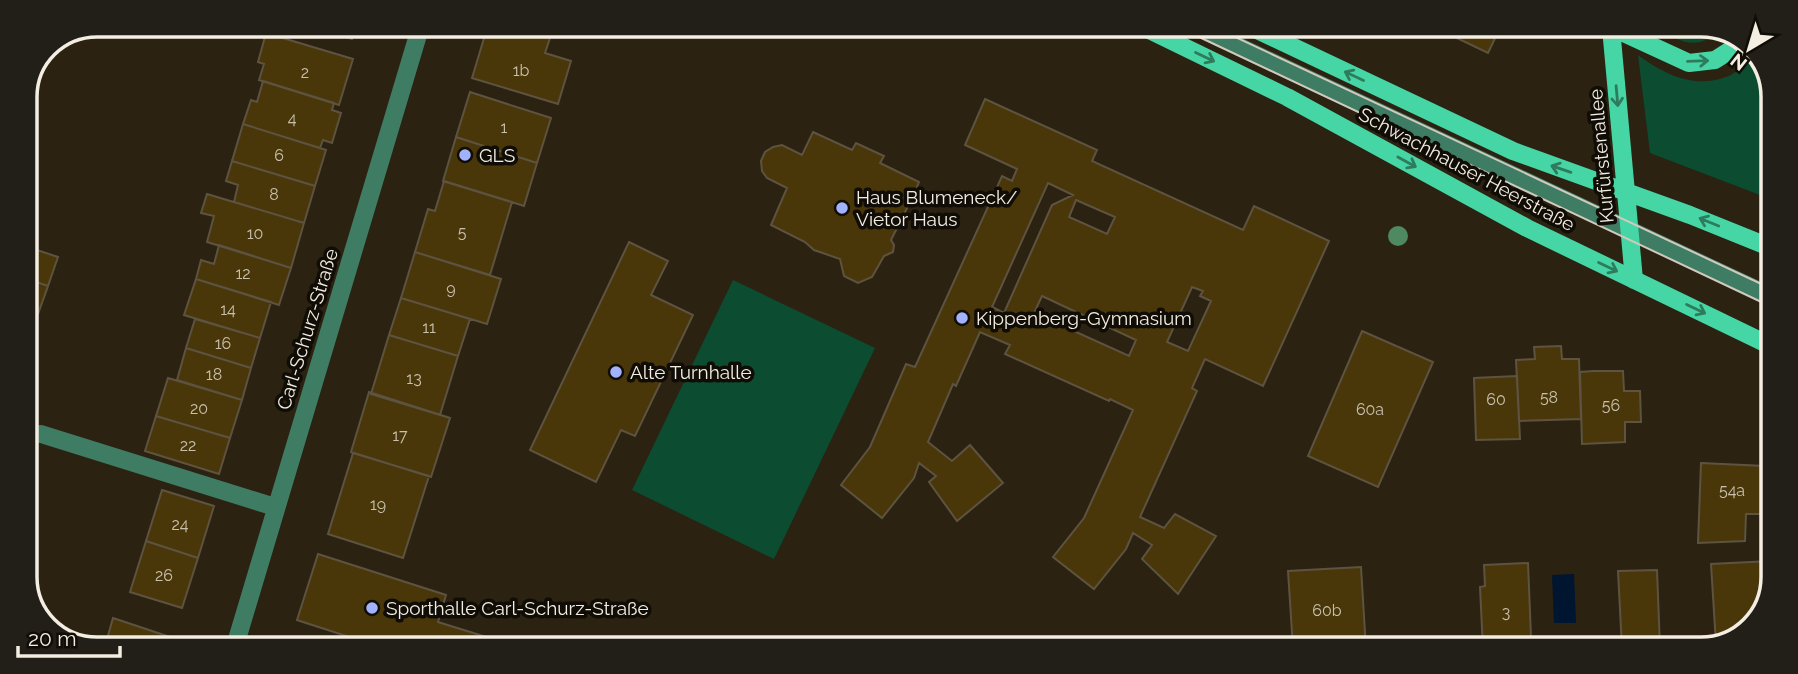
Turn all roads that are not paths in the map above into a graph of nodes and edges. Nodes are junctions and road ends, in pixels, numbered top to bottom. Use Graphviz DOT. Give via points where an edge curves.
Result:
graph roads {
  1 [pos="417,37"];
  2 [pos="1164,37"];
  3 [pos="1217,37"];
  4 [pos="1272,37"];
  5 [pos="1613,37"];
  6 [pos="1631,37"];
  7 [pos="1735,47"];
  8 [pos="1625,191"];
  9 [pos="1629,230"];
  10 [pos="1761,244"];
  11 [pos="1634,280"];
  12 [pos="1761,292"];
  13 [pos="1761,340"];
  14 [pos="41,434"];
  15 [pos="275,507"];
  16 [pos="238,637"];
  1 -- 15 [label="street, Carl-Schurz-Straße"];
  2 -- 11 [label="main road, Schwachhauser Heerstraße, one-way"];
  3 -- 9 [label="street"];
  8 -- 4 [label="main road, Schwachhauser Heerstraße, one-way" via="1513,151"];
  5 -- 8 [label="main road, Kurfürstenallee, one-way"];
  6 -- 7 [label="main road, one-way" via="1689,64 1715,60"];
  8 -- 9 [label="main road, Kurfürstenallee"];
  10 -- 8 [label="main road, Schwachhauser Heerstraße, one-way"];
  9 -- 11 [label="main road, Kurfürstenallee"];
  9 -- 12 [label="street"];
  11 -- 13 [label="main road, Schwachhauser Heerstraße, one-way"];
  14 -- 15 [label="street"];
  15 -- 16 [label="street, Carl-Schurz-Straße"];
}
